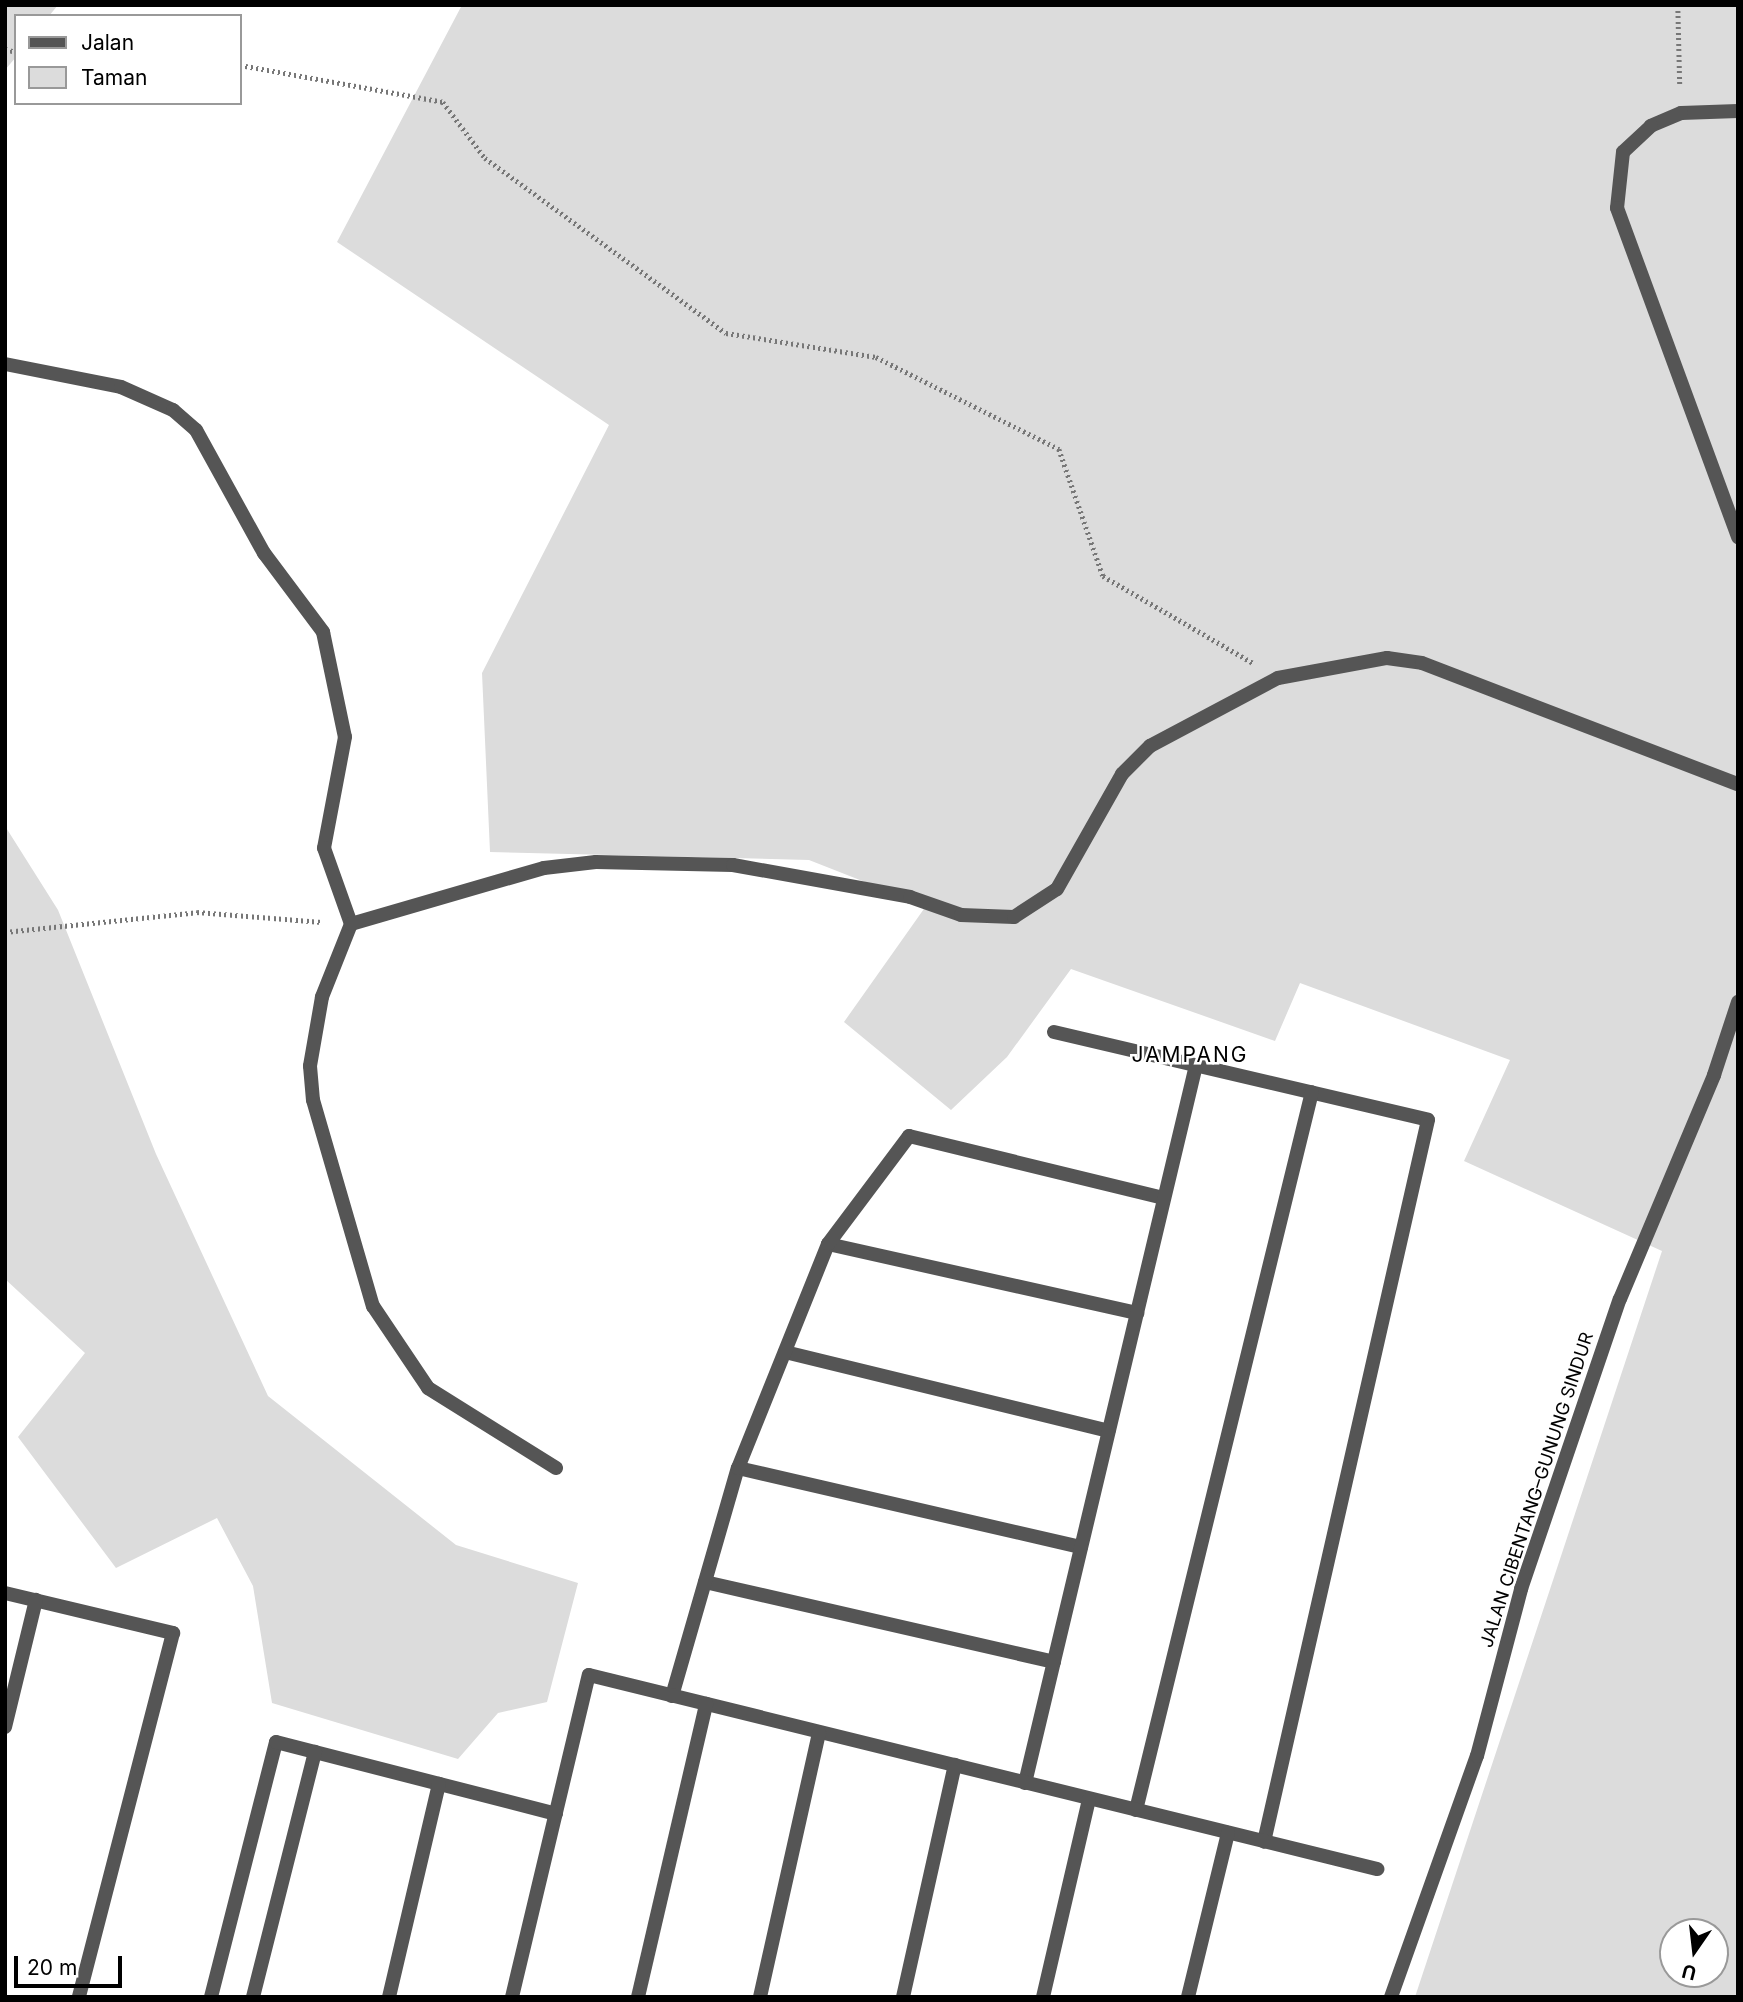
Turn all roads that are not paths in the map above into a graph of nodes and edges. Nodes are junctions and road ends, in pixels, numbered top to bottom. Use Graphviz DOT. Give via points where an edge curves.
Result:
graph roads {
  1 [pos="1738,111"];
  2 [pos="5,363"];
  3 [pos="1738,537"];
  4 [pos="1738,784"];
  5 [pos="351,924"];
  6 [pos="1738,1002"];
  7 [pos="1054,1032"];
  8 [pos="1196,1065"];
  9 [pos="1312,1092"];
  10 [pos="1164,1198"];
  11 [pos="828,1244"];
  12 [pos="1138,1313"];
  13 [pos="785,1353"];
  14 [pos="1109,1431"];
  15 [pos="556,1468"];
  16 [pos="738,1468"];
  17 [pos="1081,1548"];
  18 [pos="705,1581"];
  19 [pos="5,1592"];
  20 [pos="36,1600"];
  21 [pos="1054,1662"];
  22 [pos="673,1696"];
  23 [pos="706,1704"];
  24 [pos="5,1727"];
  25 [pos="819,1732"];
  26 [pos="315,1752"];
  27 [pos="955,1766"];
  28 [pos="1025,1783"];
  29 [pos="439,1784"];
  30 [pos="1089,1799"];
  31 [pos="1136,1810"];
  32 [pos="556,1814"];
  33 [pos="1228,1833"];
  34 [pos="1264,1842"];
  35 [pos="1377,1870"];
  36 [pos="79,1997"];
  37 [pos="211,1997"];
  38 [pos="253,1997"];
  39 [pos="389,1997"];
  40 [pos="512,1997"];
  41 [pos="638,1997"];
  42 [pos="760,1997"];
  43 [pos="903,1997"];
  44 [pos="1042,1997"];
  45 [pos="1188,1997"];
  46 [pos="1391,1997"];
  1 -- 3 [label="street" via="1681,113 1651,126 1623,152 1617,208"];
  2 -- 5 [label="street" via="121,387 173,410 196,430 264,553 323,632 345,737 324,848"];
  4 -- 5 [label="street" via="1422,663 1387,658 1278,678 1150,746 1122,774 1057,889 1014,917 961,915 910,897 733,865 596,862 544,868"];
  5 -- 15 [label="street" via="322,998 310,1066 313,1100 373,1306 428,1388"];
  6 -- 46 [label="street, JALAN CIBENTANG–GUNUNG SINDUR" via="1714,1075 1620,1299 1521,1589 1477,1756"];
  7 -- 8 [label="street"];
  8 -- 9 [label="street"];
  8 -- 10 [label="street"];
  9 -- 31 [label="street"];
  9 -- 34 [label="street" via="1428,1120"];
  10 -- 11 [label="street" via="909,1136"];
  10 -- 12 [label="street"];
  11 -- 12 [label="street"];
  11 -- 13 [label="street"];
  12 -- 14 [label="street"];
  13 -- 14 [label="street"];
  13 -- 16 [label="street"];
  14 -- 17 [label="street"];
  16 -- 17 [label="street"];
  16 -- 18 [label="street"];
  17 -- 21 [label="street"];
  18 -- 21 [label="street"];
  18 -- 22 [label="street"];
  19 -- 20 [label="street"];
  20 -- 24 [label="street"];
  20 -- 36 [label="street" via="173,1633"];
  21 -- 28 [label="street"];
  22 -- 23 [label="street"];
  22 -- 32 [label="street" via="589,1675"];
  23 -- 25 [label="street"];
  23 -- 41 [label="street"];
  25 -- 27 [label="street"];
  25 -- 42 [label="street"];
  26 -- 29 [label="street"];
  26 -- 37 [label="street" via="276,1742"];
  26 -- 38 [label="street"];
  27 -- 28 [label="street"];
  27 -- 43 [label="street"];
  28 -- 30 [label="street"];
  29 -- 32 [label="street"];
  29 -- 39 [label="street"];
  30 -- 31 [label="street"];
  30 -- 44 [label="street"];
  31 -- 33 [label="street"];
  32 -- 40 [label="street"];
  33 -- 34 [label="street"];
  33 -- 45 [label="street"];
  34 -- 35 [label="street"];
}
